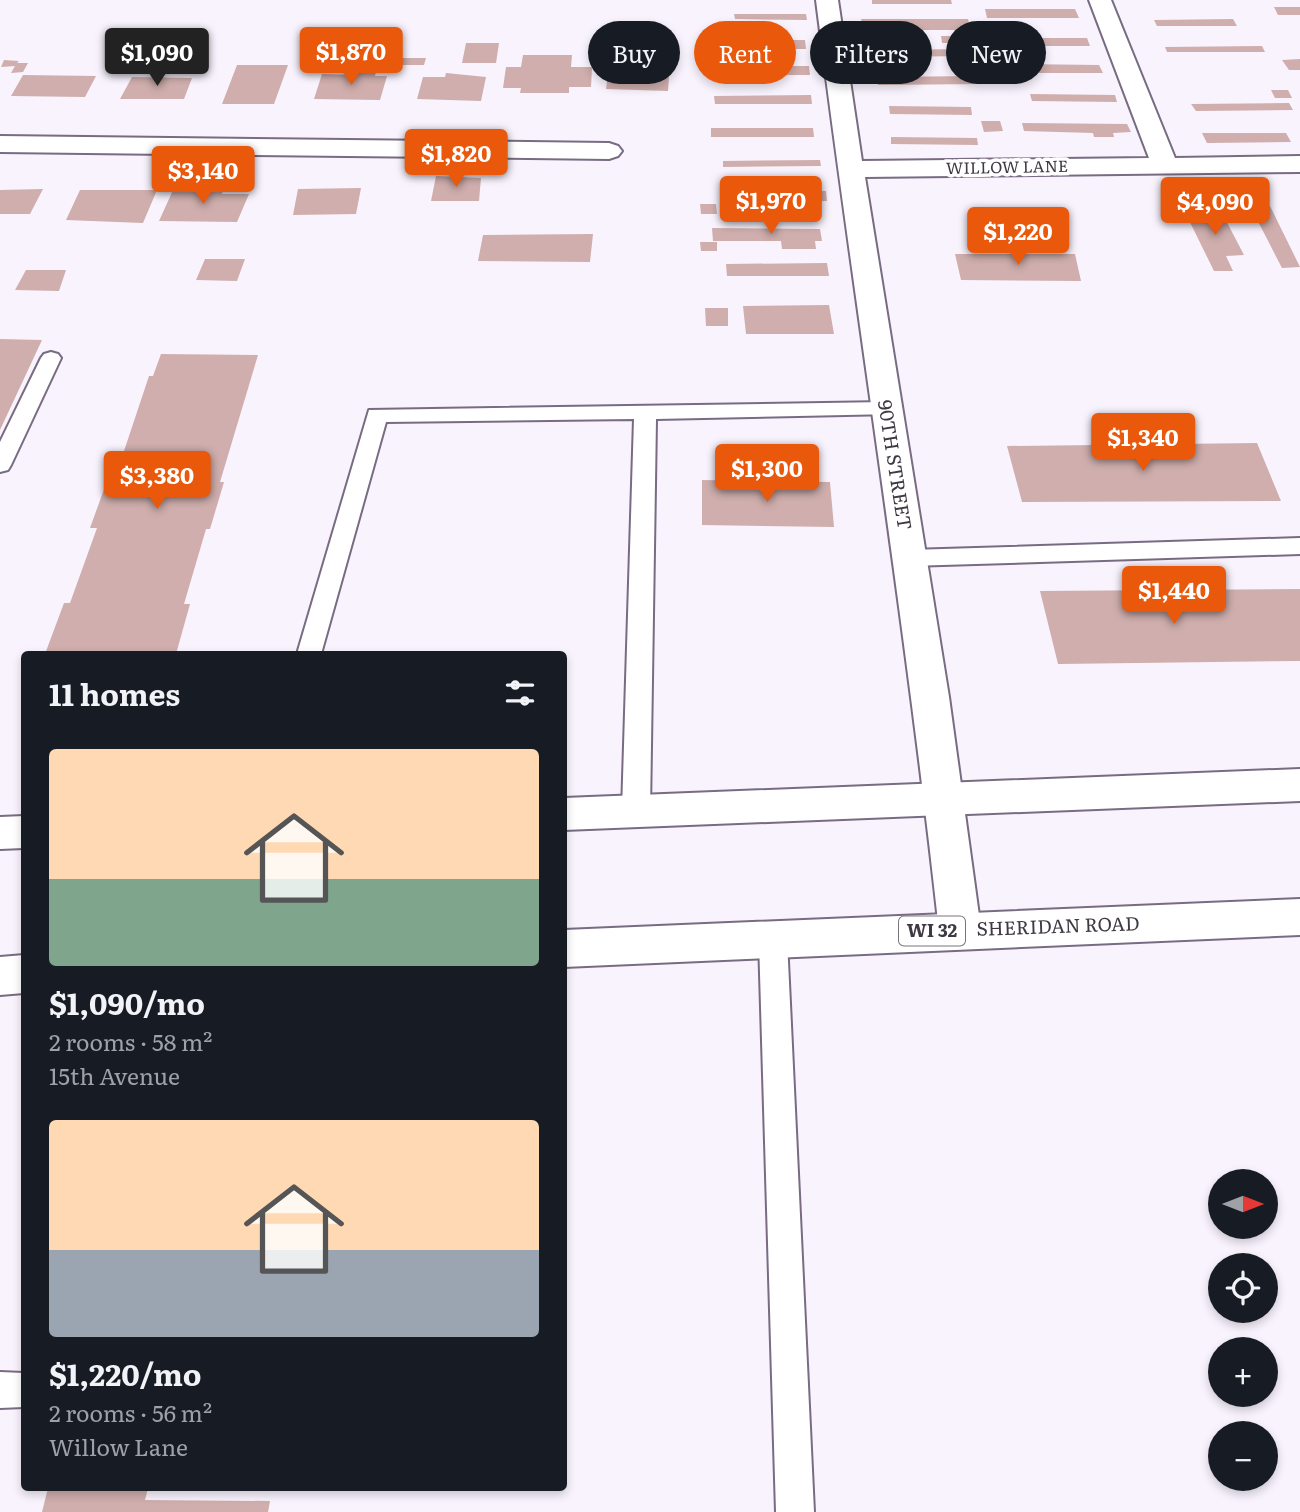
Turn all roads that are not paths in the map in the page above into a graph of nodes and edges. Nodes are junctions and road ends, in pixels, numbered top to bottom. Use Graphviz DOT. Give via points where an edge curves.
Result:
graph roads {
  1 [pos="827,0"];
  2 [pos="1100,0"];
  3 [pos="0,144"];
  4 [pos="610,151"];
  5 [pos="1300,164"];
  6 [pos="1165,165"];
  7 [pos="849,169"];
  8 [pos="51,358"];
  9 [pos="886,409"];
  10 [pos="645,414"];
  11 [pos="0,465"];
  12 [pos="1300,546"];
  13 [pos="909,558"];
  14 [pos="310,651"];
  15 [pos="1300,785"];
  16 [pos="946,801"];
  17 [pos="636,811"];
  18 [pos="567,814"];
  19 [pos="21,832"];
  20 [pos="0,833"];
  21 [pos="1300,917"];
  22 [pos="960,930"];
  23 [pos="773,940"];
  24 [pos="567,949"];
  25 [pos="21,974"];
  26 [pos="0,976"];
  27 [pos="0,1390"];
  28 [pos="21,1390"];
  29 [pos="795,1512"];
  1 -- 7 [label="street, 90TH STREET"];
  2 -- 6 [label="street"];
  3 -- 4 [label="street"];
  5 -- 6 [label="street, WILLOW LANE"];
  6 -- 7 [label="street, WILLOW LANE"];
  7 -- 9 [label="street, 90TH STREET"];
  8 -- 11 [label="lane"];
  9 -- 10 [label="lane"];
  9 -- 13 [label="street, 90TH STREET"];
  10 -- 14 [label="lane" via="377,415"];
  10 -- 17 [label="lane"];
  12 -- 13 [label="lane"];
  13 -- 16 [label="street, 90TH STREET"];
  15 -- 16 [label="street"];
  16 -- 17 [label="street"];
  16 -- 22 [label="street, 90TH STREET"];
  17 -- 18 [label="street"];
  19 -- 20 [label="street"];
  21 -- 22 [label="street, SHERIDAN ROAD / WI 32"];
  22 -- 23 [label="street, SHERIDAN ROAD / WI 32"];
  23 -- 24 [label="street, SHERIDAN ROAD / WI 32"];
  23 -- 29 [label="lane"];
  25 -- 26 [label="street"];
  27 -- 28 [label="lane"];
}
